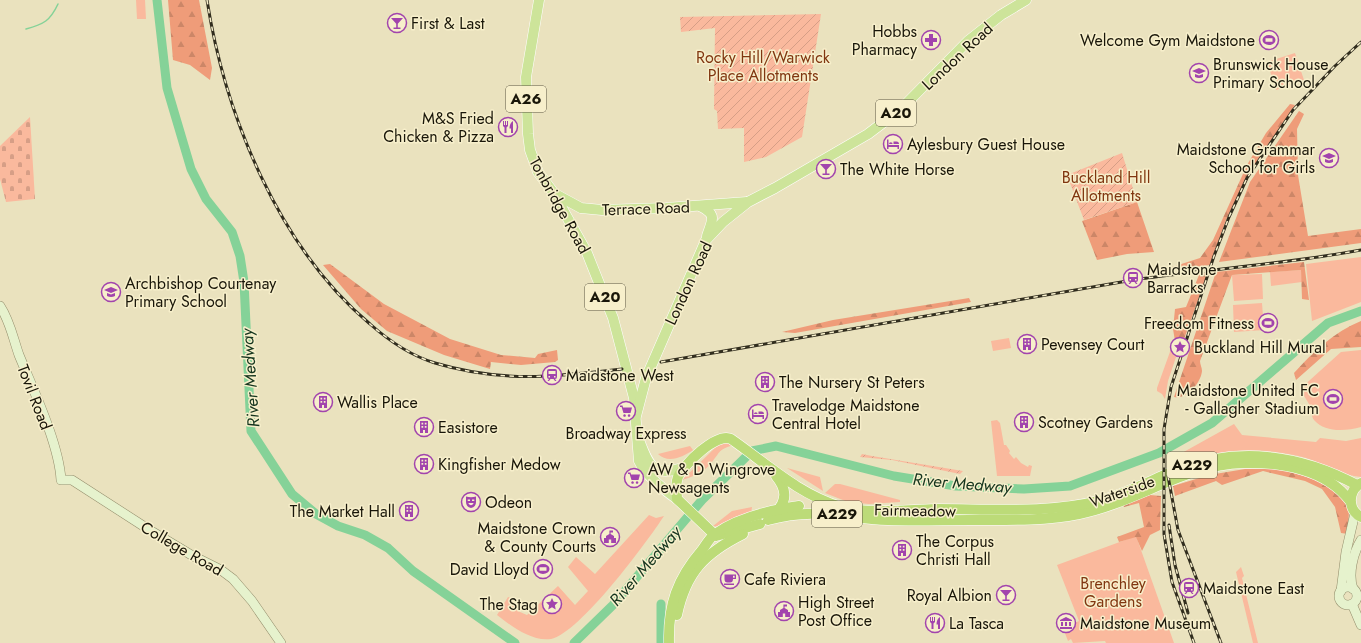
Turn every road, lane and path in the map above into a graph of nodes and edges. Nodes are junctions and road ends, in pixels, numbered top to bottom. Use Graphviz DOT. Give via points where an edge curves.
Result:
graph roads {
  1 [pos="539,0"];
  2 [pos="1026,0"];
  3 [pos="553,192"];
  4 [pos="748,202"];
  5 [pos="700,206"];
  6 [pos="581,208"];
  7 [pos="568,218"];
  8 [pos="706,240"];
  9 [pos="0,306"];
  10 [pos="646,378"];
  11 [pos="630,380"];
  12 [pos="636,416"];
  13 [pos="636,432"];
  14 [pos="686,466"];
  15 [pos="769,468"];
  16 [pos="60,480"];
  17 [pos="1359,484"];
  18 [pos="678,499"];
  19 [pos="1350,501"];
  20 [pos="841,506"];
  21 [pos="778,510"];
  22 [pos="997,515"];
  23 [pos="1358,515"];
  24 [pos="764,522"];
  25 [pos="713,533"];
  26 [pos="1361,540"];
  27 [pos="1353,588"];
  28 [pos="1341,591"];
  29 [pos="1352,604"];
  30 [pos="1361,625"];
  31 [pos="281,643"];
  32 [pos="669,643"];
  33 [pos="676,643"];
  1 -- 3 [label="main road, Tonbridge Road / A26" via="526,77 528,134 530,150 538,172"];
  2 -- 4 [label="main road, London Road / A20" via="1001,15 968,41 907,104 868,134"];
  3 -- 6 [label="main road, Terrace Road / A26"];
  3 -- 7 [label="main road, Tonbridge Road / A26"];
  4 -- 5 [label="main road, London Road / A20"];
  4 -- 8 [label="main road, London Road / A20" via="726,218"];
  5 -- 6 [label="main road, Terrace Road / A20" via="602,210"];
  5 -- 8 [label="main road, Terrace Road / A20" via="712,215"];
  6 -- 7 [label="main road"];
  7 -- 11 [label="main road, Tonbridge Road / A20" via="598,278 613,318"];
  8 -- 10 [label="main road, London Road / A20"];
  9 -- 16 [label="main road, Tovil Road" via="6,315 55,449"];
  10 -- 11 [label="main road"];
  10 -- 12 [label="main road, London Road / A20"];
  11 -- 12 [label="main road, A20"];
  12 -- 13 [label="main road, A20"];
  13 -- 14 [label="main road, A20" via="650,466 657,470"];
  13 -- 18 [label="main road, A20" via="637,453 642,468"];
  14 -- 15 [label="highway, A229" via="716,440 725,437 733,440"];
  14 -- 18 [label="highway, A229" via="678,478"];
  15 -- 20 [label="highway, Fairmeadow / A229" via="808,493"];
  15 -- 21 [label="highway, A229" via="784,488 784,500"];
  16 -- 31 [label="main road, College Road" via="72,480 193,556 221,570 242,588"];
  17 -- 19 [label="highway" via="1353,490"];
  17 -- 22 [label="highway, Waterside / A229" via="1293,460 1243,456 1205,461 1179,469 1122,494 1086,504"];
  18 -- 25 [label="highway"];
  19 -- 22 [label="highway, Waterside / A229" via="1344,492 1328,480 1306,471 1276,464 1243,463 1206,468 1122,501 1079,514"];
  19 -- 23 [label="highway, Waterside"];
  20 -- 21 [label="highway" via="803,506"];
  20 -- 22 [label="highway, Fairmeadow / A229" via="874,510"];
  21 -- 24 [label="highway, A229"];
  21 -- 25 [label="highway"];
  22 -- 24 [label="highway, Fairmeadow / A229" via="889,520 812,512"];
  23 -- 28 [label="main road" via="1346,552"];
  24 -- 25 [label="highway, A229"];
  24 -- 33 [label="highway, A229" via="709,554 691,576 676,617"];
  25 -- 32 [label="highway" via="679,582 671,610"];
  26 -- 27 [label="main road" via="1352,563 1350,577"];
  27 -- 28 [label="main road"];
  27 -- 29 [label="main road" via="1357,597"];
  28 -- 29 [label="main road" via="1342,602 1346,605"];
  29 -- 30 [label="main road"];
}
